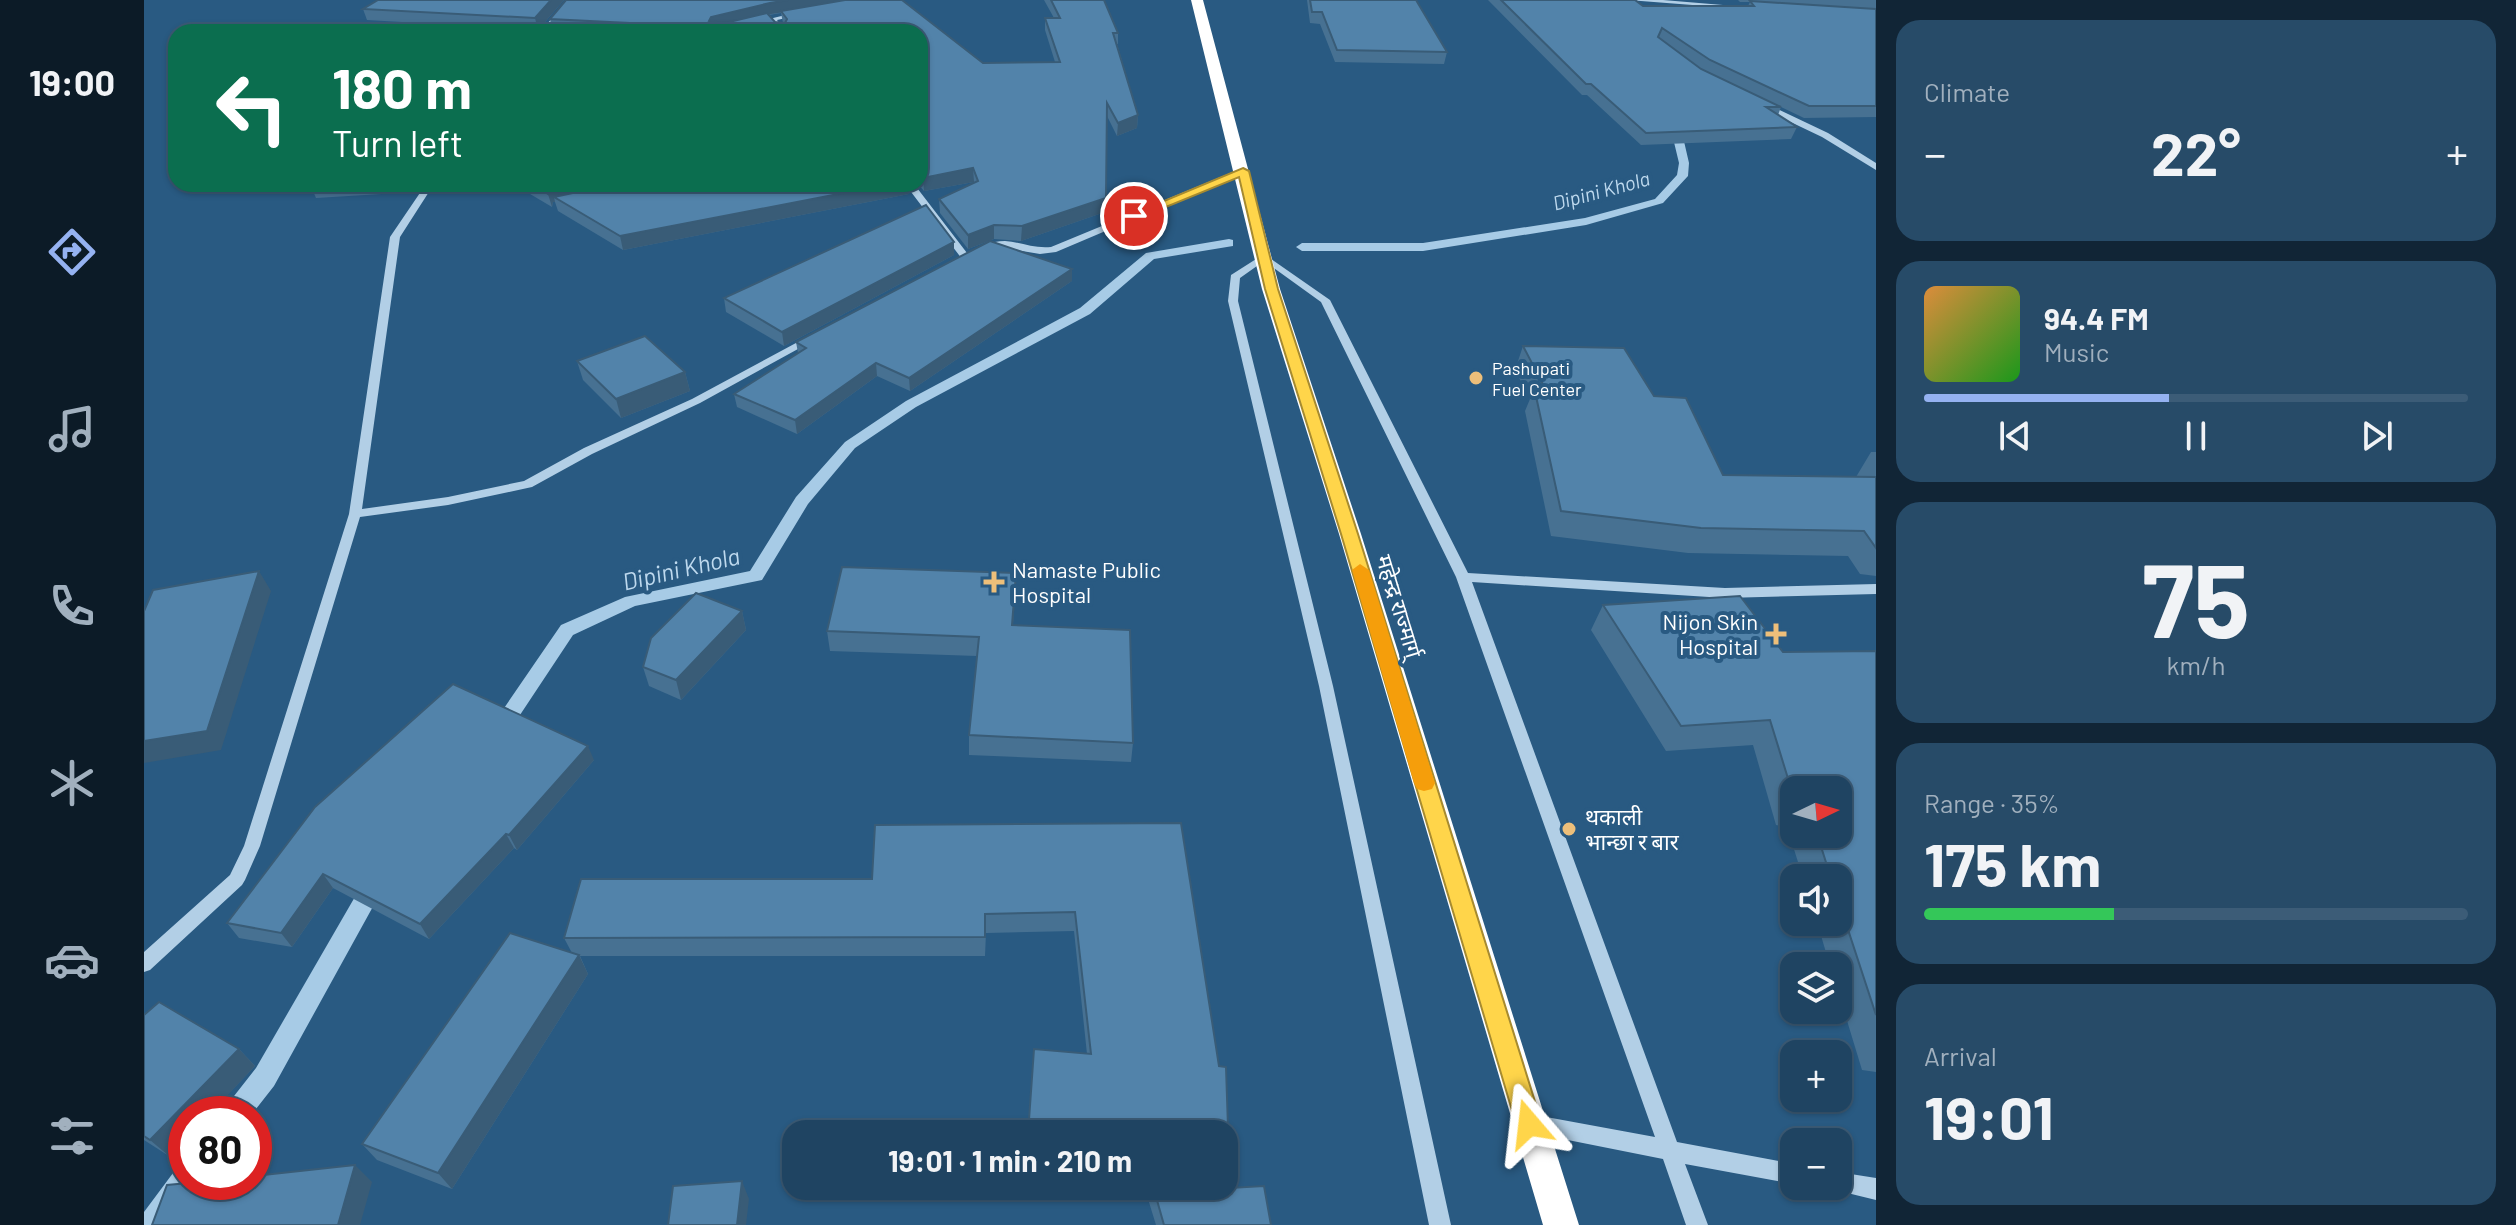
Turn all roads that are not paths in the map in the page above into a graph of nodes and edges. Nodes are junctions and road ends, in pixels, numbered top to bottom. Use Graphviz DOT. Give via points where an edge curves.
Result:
graph roads {
  1 [pos="572,0"];
  2 [pos="1197,0"];
  3 [pos="1631,0"];
  4 [pos="1758,7"];
  5 [pos="813,11"];
  6 [pos="772,19"];
  7 [pos="758,22"];
  8 [pos="550,24"];
  9 [pos="776,24"];
  10 [pos="1756,102"];
  11 [pos="1876,167"];
  12 [pos="1243,171"];
  13 [pos="425,192"];
  14 [pos="915,192"];
  15 [pos="965,257"];
  16 [pos="1264,257"];
  17 [pos="951,264"];
  18 [pos="830,329"];
  19 [pos="355,514"];
  20 [pos="1463,577"];
  21 [pos="1876,589"];
  22 [pos="144,964"];
  23 [pos="1529,1124"];
  24 [pos="1670,1151"];
  25 [pos="1780,1171"];
  26 [pos="1852,1185"];
  27 [pos="1876,1189"];
  28 [pos="1440,1225"];
  29 [pos="1561,1225"];
  30 [pos="1697,1225"];
  1 -- 8 [label="street"];
  2 -- 12 [label="highway, महेन्द्र राज्मार्ग्"];
  3 -- 4 [label="street"];
  5 -- 6 [label="street"];
  6 -- 7 [label="street"];
  6 -- 9 [label="street"];
  10 -- 11 [label="street"];
  12 -- 15 [label="street" via="1053,250 1005,244"];
  12 -- 16 [label="highway, महेन्द्र राज्मार्ग्"];
  13 -- 19 [label="street" via="395,237"];
  14 -- 15 [label="street"];
  15 -- 17 [label="street"];
  16 -- 20 [label="street" via="1325,300"];
  16 -- 23 [label="highway, महेन्द्र राज्मार्ग्"];
  16 -- 28 [label="street" via="1235,277 1233,301 1326,686"];
  18 -- 19 [label="street" via="528,484"];
  19 -- 22 [label="street" via="252,846 236,880"];
  20 -- 21 [label="street" via="1725,593"];
  20 -- 24 [label="street"];
  23 -- 24 [label="street"];
  23 -- 29 [label="highway, महेन्द्र राज्मार्ग्"];
  24 -- 25 [label="street"];
  24 -- 30 [label="street"];
  26 -- 27 [label="street"];
}
